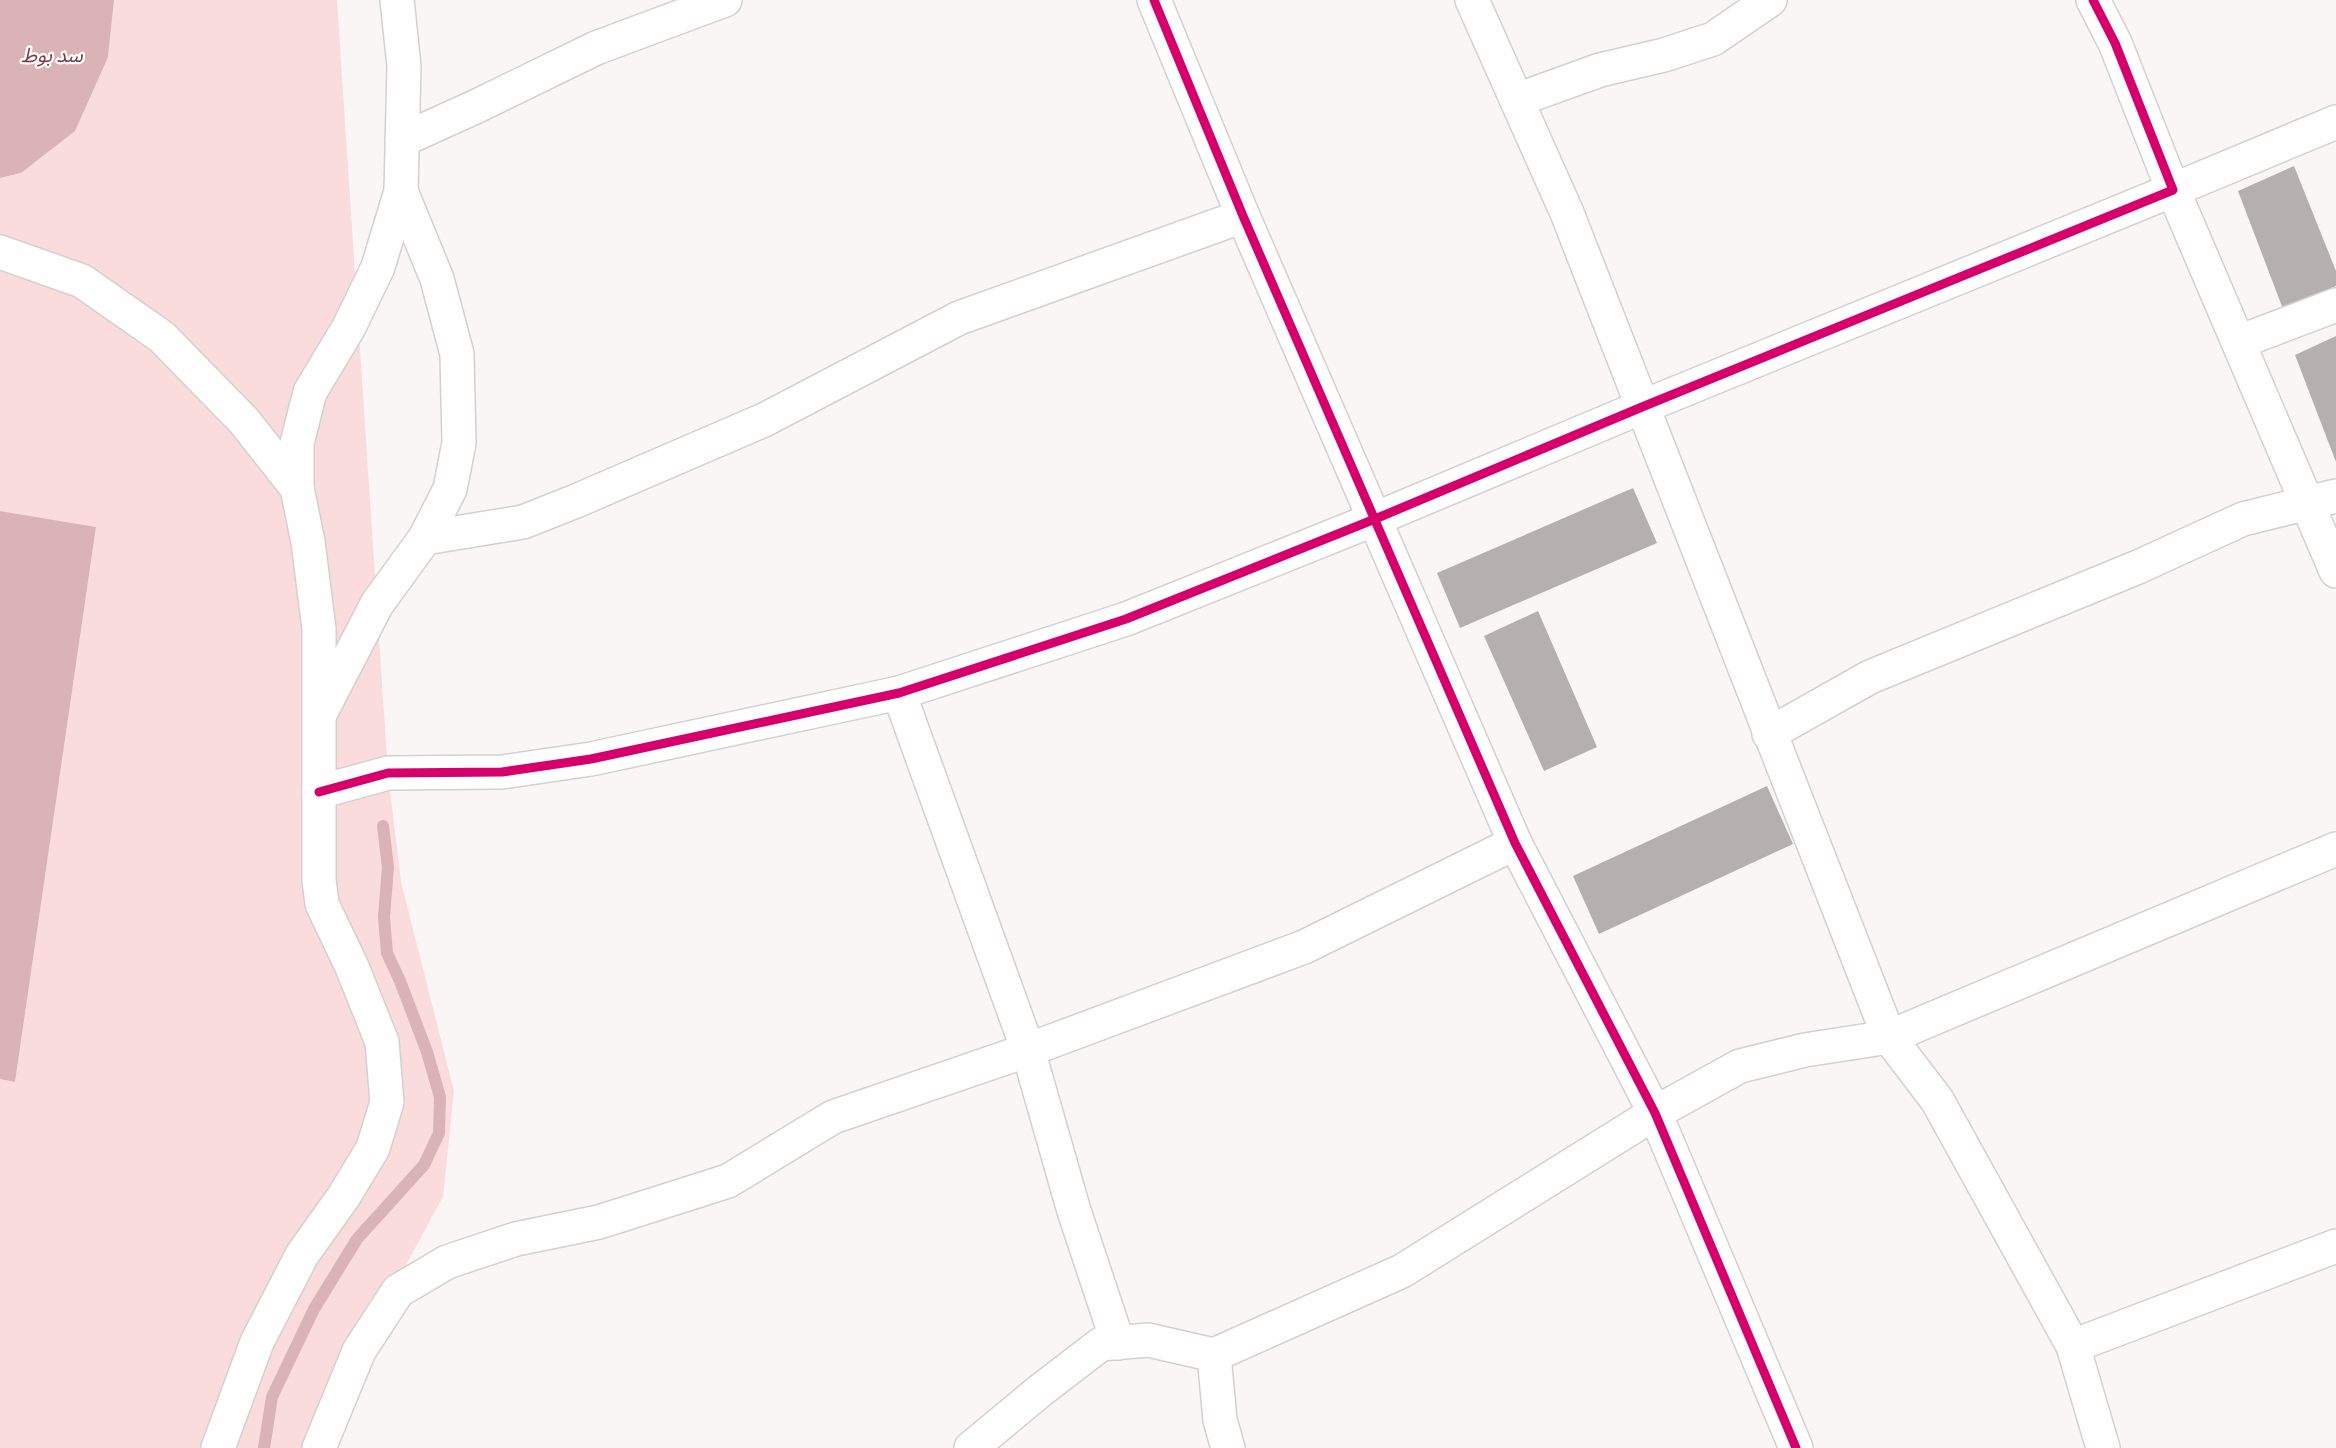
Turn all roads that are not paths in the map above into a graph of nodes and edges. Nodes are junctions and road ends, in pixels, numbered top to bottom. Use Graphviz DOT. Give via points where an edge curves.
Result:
graph roads {
  1 [pos="397,0"];
  2 [pos="725,0"];
  3 [pos="1154,0"];
  4 [pos="1472,0"];
  5 [pos="1770,0"];
  6 [pos="2093,0"];
  7 [pos="1517,100"];
  8 [pos="2336,122"];
  9 [pos="402,140"];
  10 [pos="2173,190"];
  11 [pos="401,191"];
  12 [pos="1243,216"];
  13 [pos="0,252"];
  14 [pos="2336,305"];
  15 [pos="2239,342"];
  16 [pos="1642,407"];
  17 [pos="297,488"];
  18 [pos="2321,499"];
  19 [pos="1375,519"];
  20 [pos="425,538"];
  21 [pos="2336,572"];
  22 [pos="899,693"];
  23 [pos="319,716"];
  24 [pos="1769,734"];
  25 [pos="319,792"];
  26 [pos="1515,843"];
  27 [pos="2336,849"];
  28 [pos="1889,1037"];
  29 [pos="1028,1050"];
  30 [pos="1655,1113"];
  31 [pos="2336,1246"];
  32 [pos="1118,1343"];
  33 [pos="2073,1347"];
  34 [pos="1214,1355"];
  35 [pos="218,1448"];
  36 [pos="319,1448"];
  37 [pos="971,1448"];
  38 [pos="1228,1448"];
  39 [pos="1796,1448"];
  40 [pos="2103,1448"];
  1 -- 9 [label="street" via="404,66"];
  2 -- 9 [label="street" via="596,48"];
  3 -- 12 [label="street"];
  4 -- 7 [label="street"];
  5 -- 7 [label="street" via="1713,39 1600,70"];
  6 -- 10 [label="street" via="2115,43"];
  7 -- 16 [label="street" via="1567,213"];
  8 -- 10 [label="street"];
  9 -- 11 [label="street"];
  10 -- 15 [label="street"];
  10 -- 16 [label="street"];
  11 -- 17 [label="street" via="378,267 349,327 310,392 297,443"];
  11 -- 20 [label="street" via="437,279 457,354 459,443 450,489"];
  12 -- 19 [label="street"];
  12 -- 20 [label="street" via="959,318 764,420 566,506 523,522"];
  13 -- 17 [label="street" via="82,281 162,337 244,421"];
  14 -- 15 [label="street"];
  15 -- 18 [label="street"];
  16 -- 19 [label="street"];
  16 -- 24 [label="street"];
  17 -- 23 [label="street" via="319,629"];
  18 -- 21 [label="street"];
  18 -- 24 [label="street" via="2243,519 2138,567 1870,676"];
  19 -- 22 [label="street" via="1126,619"];
  19 -- 26 [label="street"];
  20 -- 23 [label="street" via="377,604"];
  22 -- 25 [label="street" via="591,759 502,772 388,773"];
  22 -- 29 [label="street"];
  23 -- 25 [label="street"];
  24 -- 28 [label="street"];
  25 -- 35 [label="street" via="322,904 382,1042 387,1102 373,1148 302,1255 257,1342"];
  26 -- 29 [label="street" via="1304,947"];
  26 -- 30 [label="street"];
  27 -- 28 [label="street"];
  28 -- 30 [label="street" via="1805,1050 1740,1066"];
  28 -- 33 [label="street" via="1937,1100"];
  29 -- 32 [label="street" via="1074,1211"];
  29 -- 36 [label="street" via="833,1117 728,1181 599,1222 516,1239 447,1262 398,1291 359,1350"];
  30 -- 34 [label="street" via="1402,1271"];
  30 -- 39 [label="street"];
  31 -- 33 [label="street"];
  32 -- 34 [label="street" via="1148,1340"];
  32 -- 37 [label="street" via="1101,1344"];
  33 -- 40 [label="street"];
  34 -- 38 [label="street" via="1220,1420"];
}
